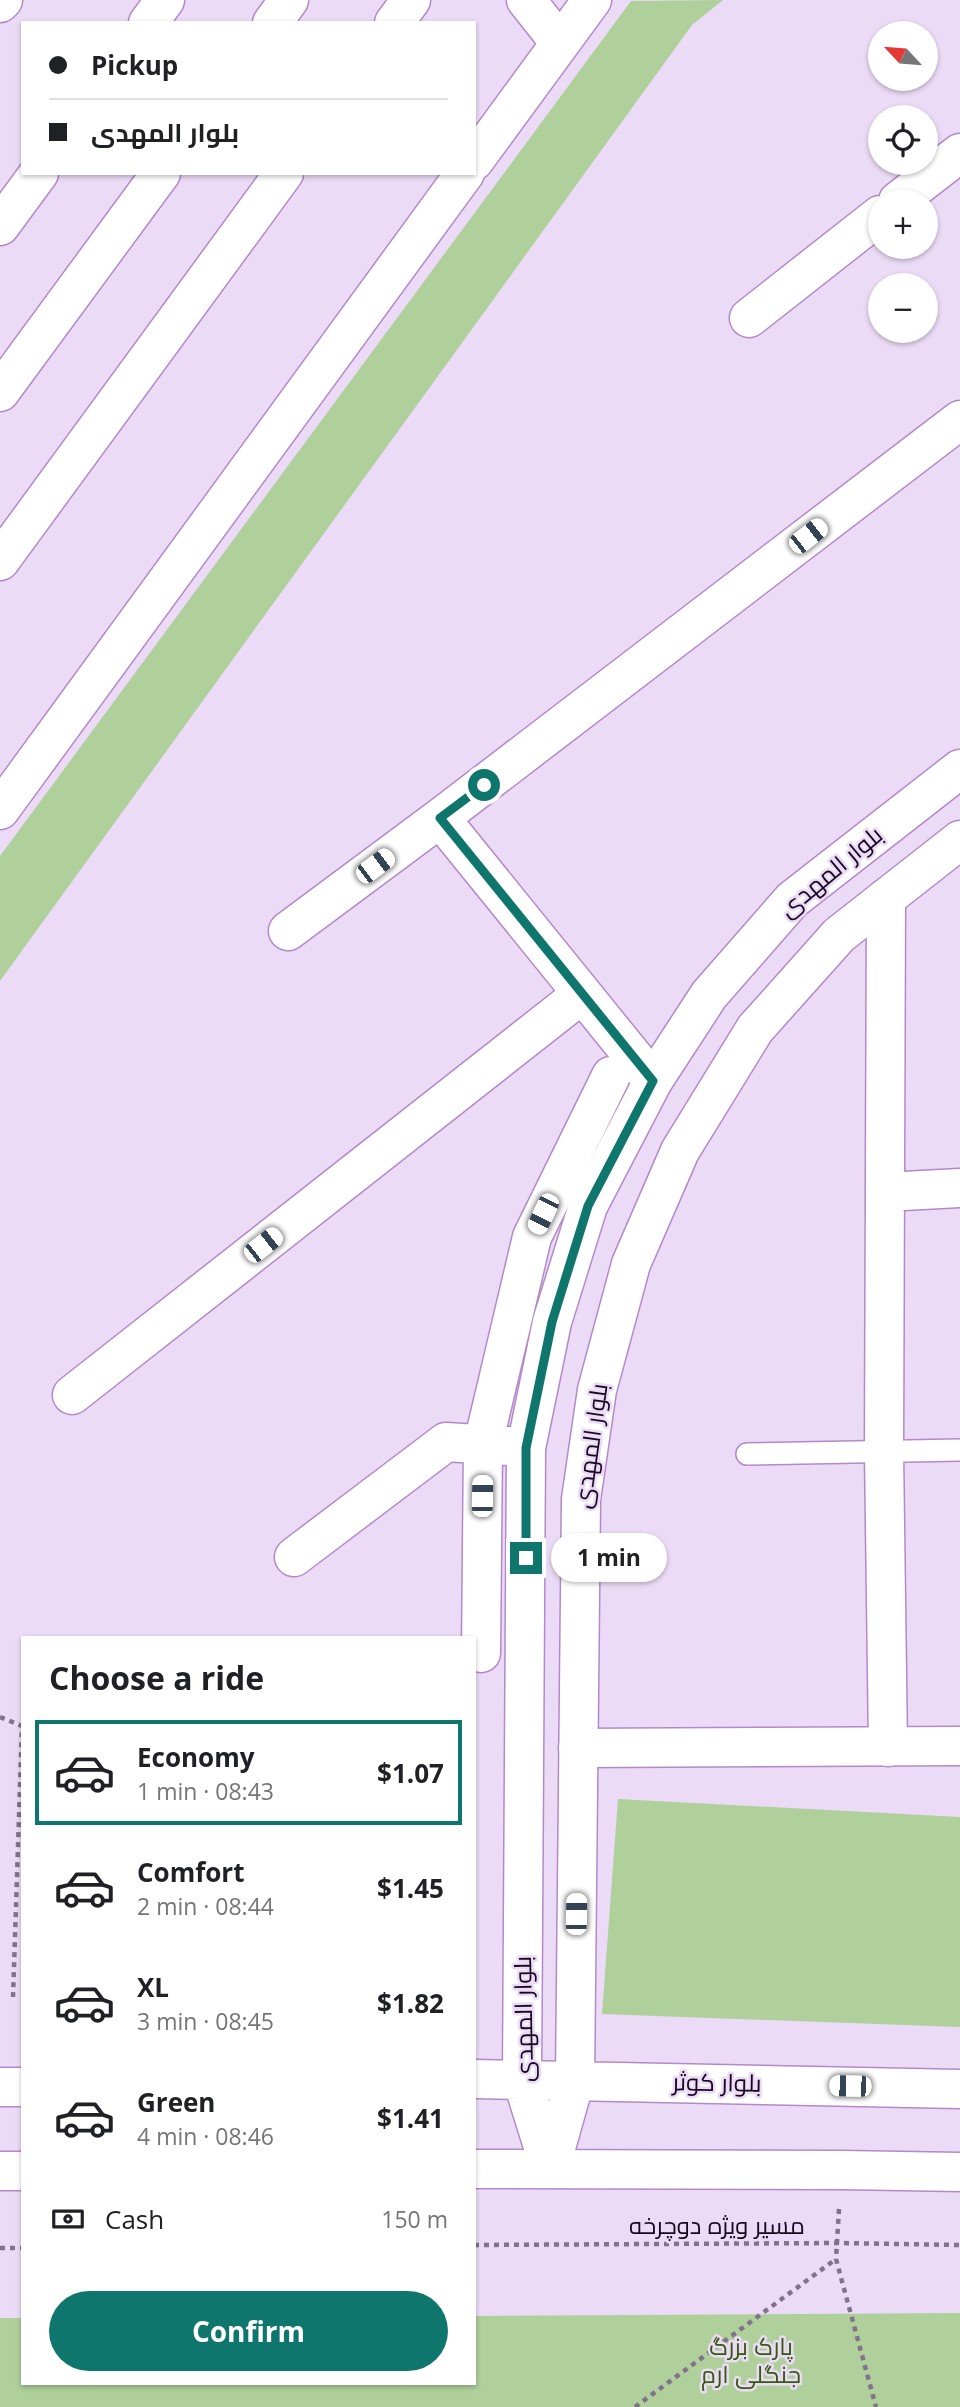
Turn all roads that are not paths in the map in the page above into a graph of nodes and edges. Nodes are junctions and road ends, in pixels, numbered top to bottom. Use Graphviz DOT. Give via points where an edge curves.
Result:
graph roads {
  1 [pos="165,0"];
  2 [pos="289,0"];
  3 [pos="411,0"];
  4 [pos="526,0"];
  5 [pos="592,0"];
  6 [pos="149,21"];
  7 [pos="273,21"];
  8 [pos="395,21"];
  9 [pos="560,43"];
  10 [pos="960,153"];
  11 [pos="476,158"];
  12 [pos="38,175"];
  13 [pos="160,175"];
  14 [pos="283,175"];
  15 [pos="464,175"];
  16 [pos="914,189"];
  17 [pos="868,224"];
  18 [pos="0,226"];
  19 [pos="749,318"];
  20 [pos="0,392"];
  21 [pos="960,420"];
  22 [pos="0,561"];
  23 [pos="960,769"];
  24 [pos="5,794"];
  25 [pos="440,818"];
  26 [pos="960,840"];
  27 [pos="886,898"];
  28 [pos="288,931"];
  29 [pos="582,994"];
  30 [pos="709,995"];
  31 [pos="755,1029"];
  32 [pos="611,1076"];
  33 [pos="653,1081"];
  34 [pos="960,1188"];
  35 [pos="885,1192"];
  36 [pos="72,1395"];
  37 [pos="483,1444"];
  38 [pos="526,1448"];
  39 [pos="960,1450"];
  40 [pos="884,1451"];
  41 [pos="747,1454"];
  42 [pos="294,1557"];
  43 [pos="481,1653"];
  44 [pos="960,1746"];
  45 [pos="888,1747"];
  46 [pos="578,1748"];
  47 [pos="522,2079"];
  48 [pos="476,2080"];
  49 [pos="575,2080"];
  50 [pos="0,2087"];
  51 [pos="21,2087"];
  52 [pos="960,2089"];
  53 [pos="476,2169"];
  54 [pos="551,2169"];
  55 [pos="0,2171"];
  56 [pos="21,2171"];
  57 [pos="960,2172"];
  1 -- 6 [label="street"];
  2 -- 7 [label="street"];
  3 -- 8 [label="street"];
  4 -- 9 [label="street"];
  5 -- 9 [label="street"];
  9 -- 11 [label="street"];
  10 -- 16 [label="street"];
  12 -- 18 [label="street"];
  13 -- 20 [label="street"];
  14 -- 22 [label="street"];
  15 -- 24 [label="street"];
  17 -- 19 [label="street"];
  21 -- 25 [label="street"];
  23 -- 30 [label="street, بلوار المهدی" via="792,900"];
  25 -- 28 [label="street"];
  25 -- 29 [label="street"];
  26 -- 27 [label="street, بلوار المهدی"];
  27 -- 31 [label="street, بلوار المهدی" via="839,935"];
  27 -- 35 [label="street"];
  29 -- 33 [label="street"];
  29 -- 36 [label="street"];
  30 -- 31 [label="street"];
  30 -- 33 [label="street, بلوار المهدی"];
  31 -- 46 [label="street, بلوار المهدی" via="680,1151 631,1264 597,1390 581,1499"];
  32 -- 37 [label="street" via="532,1237"];
  33 -- 38 [label="street, بلوار المهدی" via="588,1206 552,1322"];
  34 -- 35 [label="street"];
  35 -- 40 [label="street"];
  37 -- 38 [label="street"];
  37 -- 42 [label="street" via="446,1443"];
  37 -- 43 [label="street"];
  38 -- 47 [label="street, بلوار المهدی"];
  39 -- 40 [label="lane"];
  40 -- 41 [label="lane"];
  40 -- 45 [label="street"];
  44 -- 45 [label="street"];
  45 -- 46 [label="street"];
  46 -- 49 [label="street, بلوار المهدی"];
  47 -- 48 [label="street, بلوار کوثر"];
  47 -- 49 [label="street, بلوار کوثر"];
  47 -- 54 [label="street, بلوار المهدی"];
  49 -- 52 [label="street, بلوار کوثر"];
  49 -- 54 [label="street, بلوار المهدی"];
  50 -- 51 [label="street"];
  53 -- 54 [label="street"];
  54 -- 57 [label="street"];
  55 -- 56 [label="street"];
}
